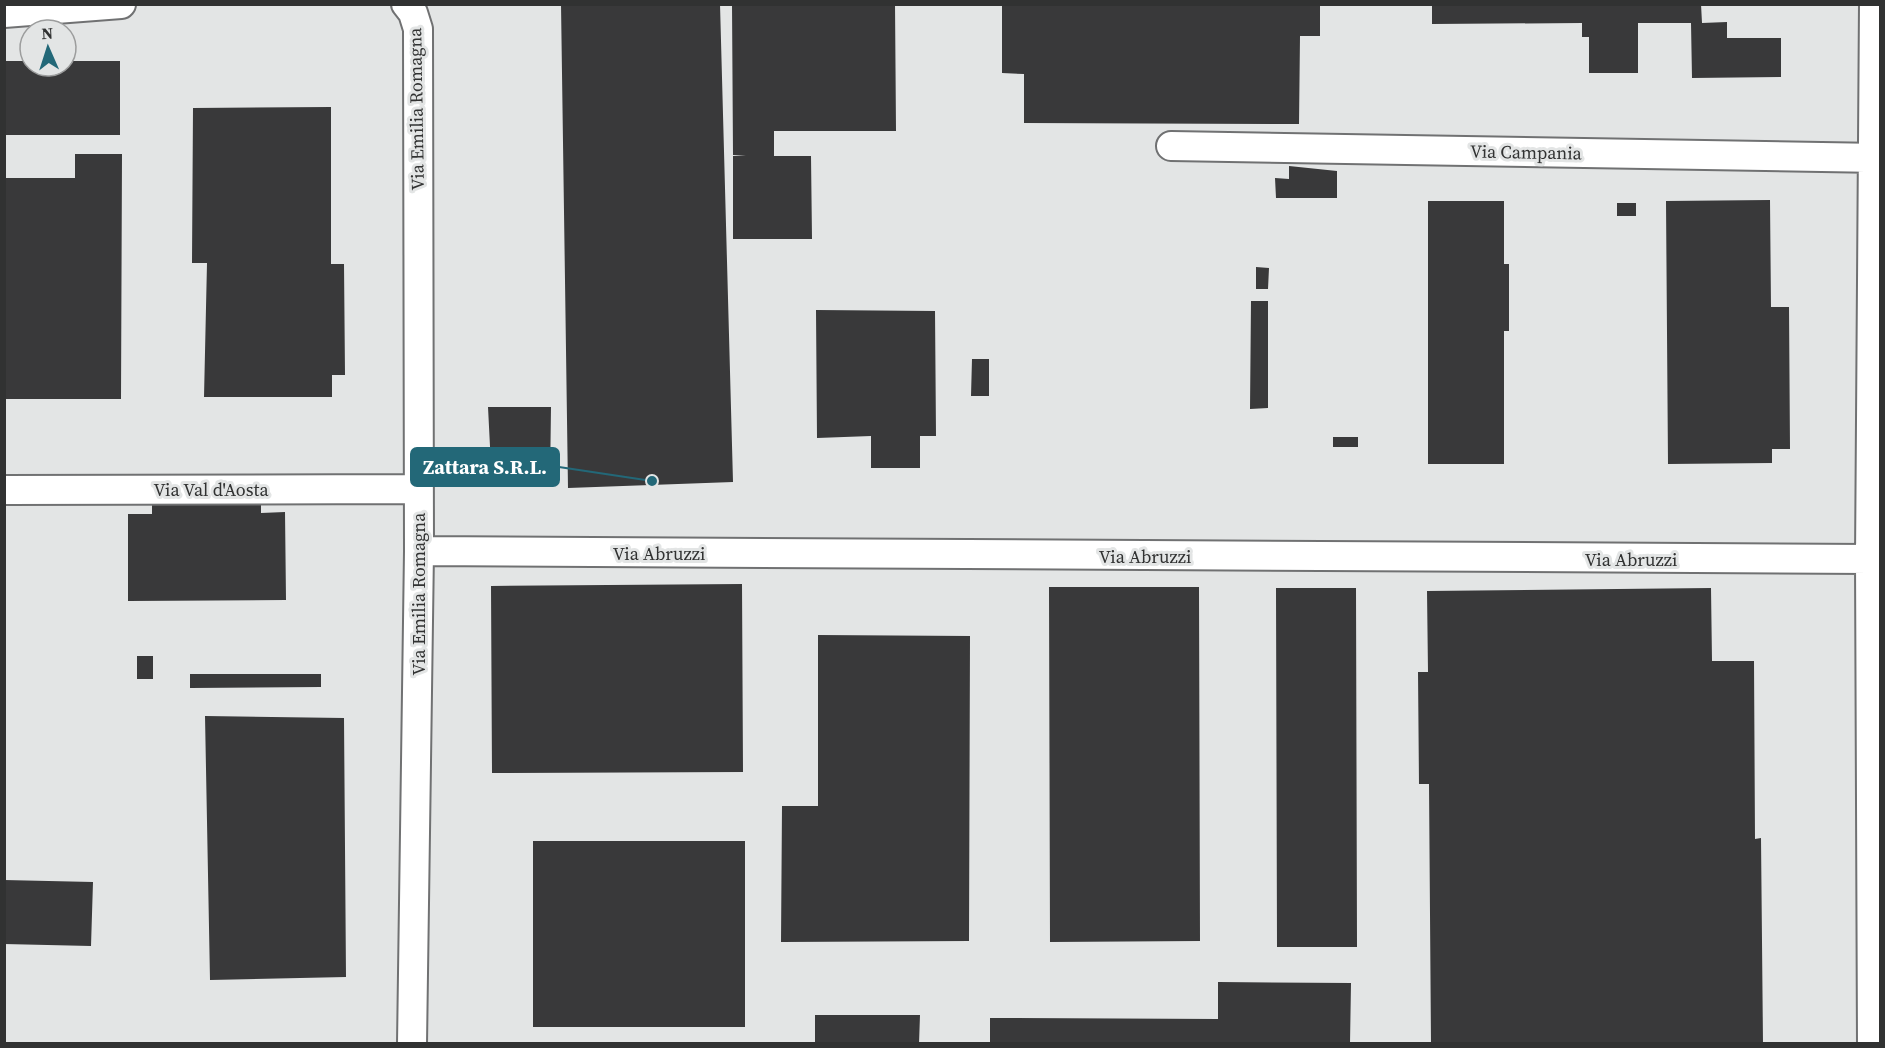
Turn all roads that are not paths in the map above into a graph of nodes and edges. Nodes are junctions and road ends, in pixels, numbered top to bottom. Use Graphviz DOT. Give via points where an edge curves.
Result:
graph roads {
  1 [pos="121,4"];
  2 [pos="406,4"];
  3 [pos="1874,4"];
  4 [pos="4,12"];
  5 [pos="1170,146"];
  6 [pos="1877,158"];
  7 [pos="418,489"];
  8 [pos="4,490"];
  9 [pos="419,551"];
  10 [pos="1870,559"];
  11 [pos="1876,741"];
  12 [pos="412,1044"];
  13 [pos="1872,1044"];
  1 -- 4 [label="street"];
  2 -- 7 [label="street, Via Emilia Romagna" via="418,29"];
  3 -- 6 [label="street"];
  5 -- 6 [label="street, Via Campania"];
  6 -- 10 [label="street"];
  7 -- 8 [label="street, Via Val d'Aosta"];
  7 -- 9 [label="street, Via Emilia Romagna"];
  9 -- 10 [label="street, Via Abruzzi"];
  9 -- 12 [label="street, Via Emilia Romagna"];
  10 -- 11 [label="street"];
  11 -- 13 [label="street"];
}
